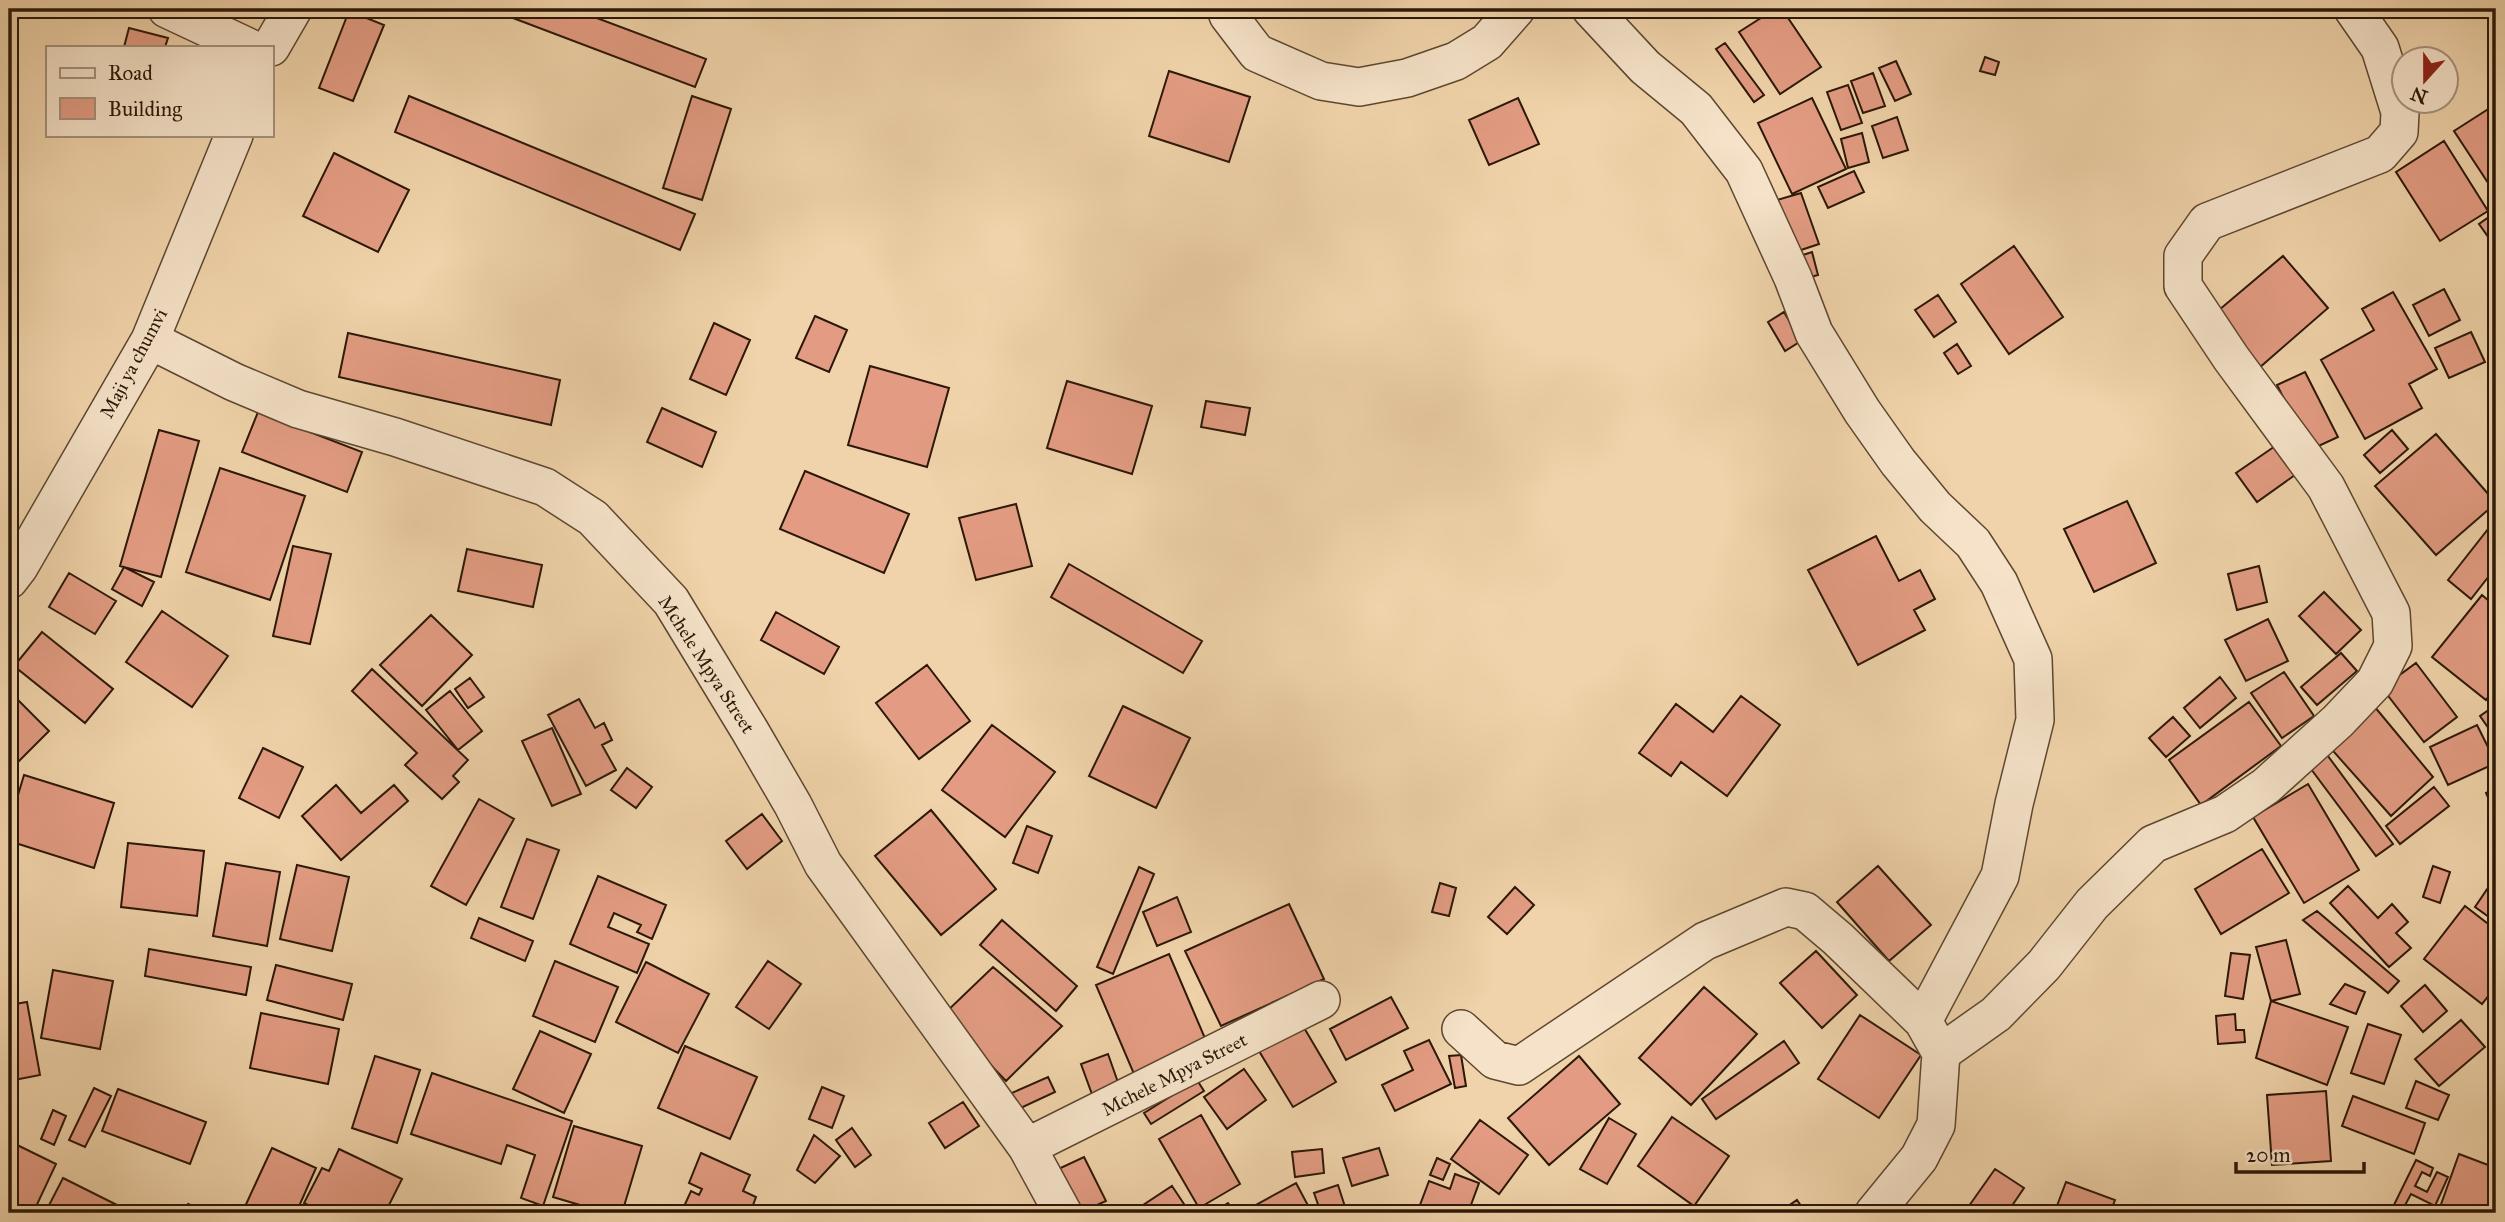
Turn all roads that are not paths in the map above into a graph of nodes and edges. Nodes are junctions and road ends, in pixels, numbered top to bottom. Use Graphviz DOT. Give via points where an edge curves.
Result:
graph roads {
  1 [pos="167,9"];
  2 [pos="293,9"];
  3 [pos="1226,9"];
  4 [pos="1516,9"];
  5 [pos="1591,9"];
  6 [pos="2353,9"];
  7 [pos="246,46"];
  8 [pos="272,46"];
  9 [pos="234,136"];
  10 [pos="150,340"];
  11 [pos="9,580"];
  12 [pos="1321,1000"];
  13 [pos="1923,1021"];
  14 [pos="1461,1029"];
  15 [pos="1941,1053"];
  16 [pos="1027,1147"];
  17 [pos="1063,1213"];
  18 [pos="1874,1213"];
  1 -- 7 [label="street"];
  2 -- 8 [label="street"];
  3 -- 4 [label="street" via="1257,53 1321,81 1359,87 1407,78 1456,61 1486,42"];
  5 -- 13 [label="street" via="1646,67 1696,109 1744,171 1814,333 1898,462 1973,543 1999,583 2033,659 2035,720 2000,876"];
  6 -- 15 [label="street" via="2380,48 2400,112 2399,132 2380,154 2207,222 2183,256 2183,286 2326,487 2391,613 2393,646 2375,682 2266,786 2225,814 2152,844 1996,1013"];
  9 -- 10 [label="street, Maji ya chumvi"];
  10 -- 11 [label="street, Maji ya chumvi"];
  10 -- 16 [label="street, Mchele Mpya Street" via="298,409 545,487 593,518 671,601 793,805 823,864"];
  12 -- 16 [label="street, Mchele Mpya Street"];
  13 -- 14 [label="street" via="1839,939 1805,911 1786,907 1705,941 1519,1066 1495,1060"];
  13 -- 15 [label="street"];
  15 -- 18 [label="street" via="1936,1125 1919,1158"];
  16 -- 17 [label="street, Mchele Mpya Street"];
}
